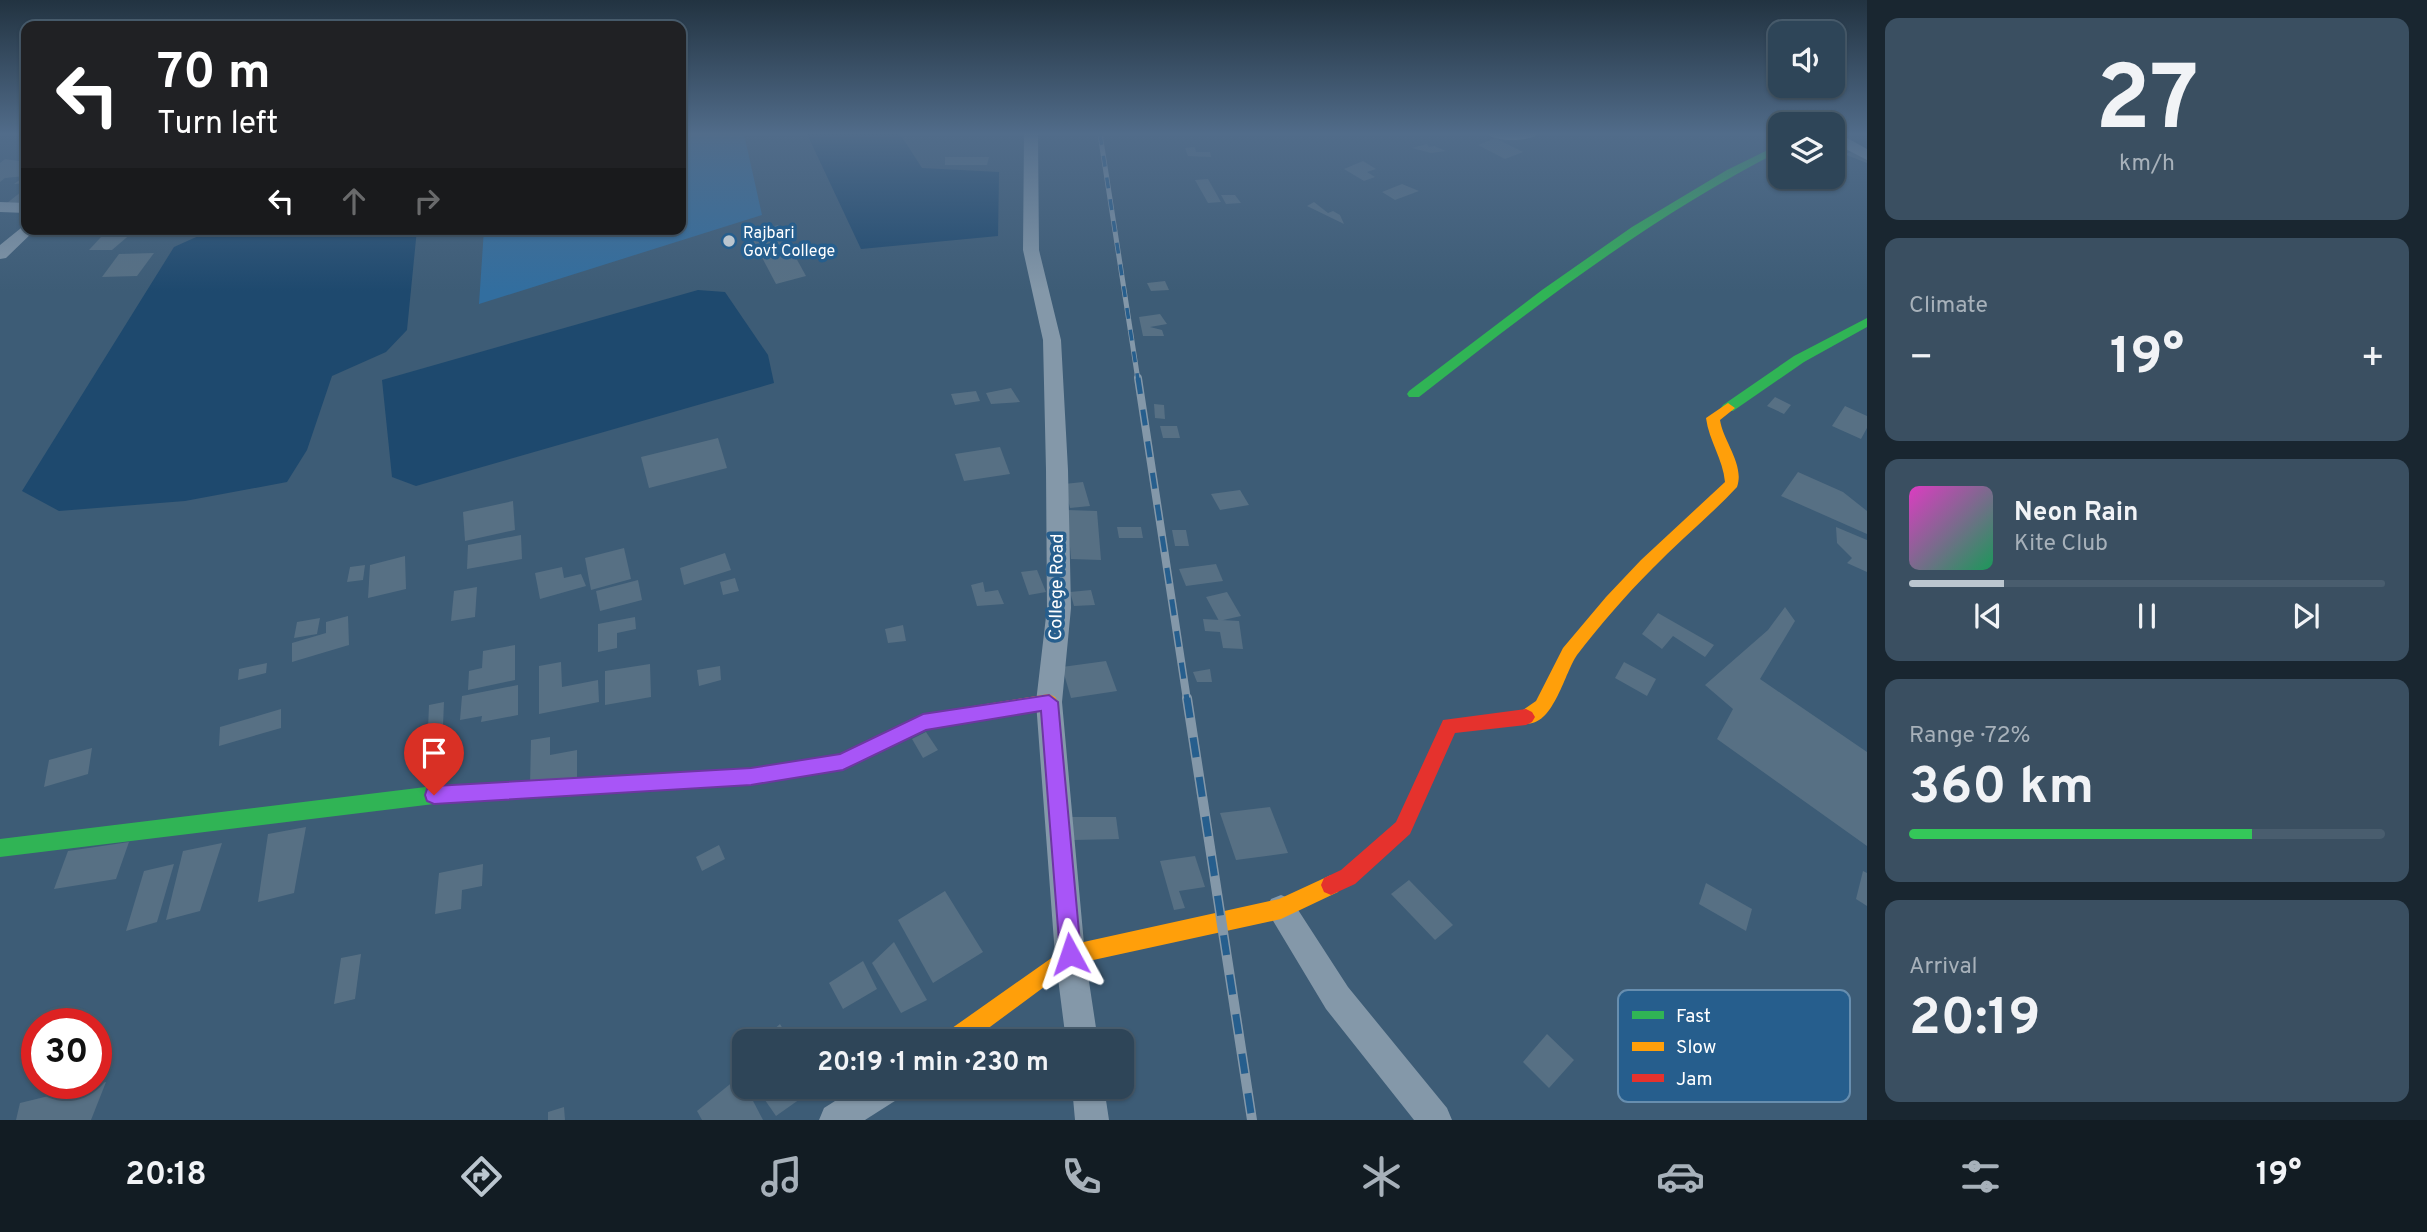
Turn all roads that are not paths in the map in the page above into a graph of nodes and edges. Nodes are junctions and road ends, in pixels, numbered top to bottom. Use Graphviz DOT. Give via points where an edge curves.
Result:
graph roads {
  1 [pos="1033,186"];
  2 [pos="1698,186"];
  3 [pos="0,207"];
  4 [pos="21,208"];
  5 [pos="21,235"];
  6 [pos="0,254"];
  7 [pos="1867,322"];
  8 [pos="1414,394"];
  9 [pos="1049,702"];
  10 [pos="0,848"];
  11 [pos="1281,909"];
  12 [pos="1070,954"];
  13 [pos="969,1029"];
  14 [pos="1080,1029"];
  15 [pos="868,1099"];
  16 [pos="1089,1099"];
  17 [pos="836,1120"];
  18 [pos="1092,1120"];
  19 [pos="1435,1120"];
  1 -- 9 [label="street, College Road" via="1031,250 1052,340 1057,470 1059,608"];
  2 -- 8 [label="street" via="1641,221"];
  3 -- 4 [label="street"];
  5 -- 6 [label="street"];
  7 -- 11 [label="street" via="1799,359 1713,418 1714,434 1731,462 1732,483 1657,554 1566,656 1548,701 1537,715 1449,726 1403,828 1348,877"];
  9 -- 10 [label="street" via="923,722 843,762 751,776 434,795"];
  9 -- 12 [label="street, College Road"];
  11 -- 12 [label="street"];
  11 -- 19 [label="street" via="1337,998"];
  12 -- 13 [label="street"];
  12 -- 14 [label="street, College Road"];
  15 -- 17 [label="street"];
  16 -- 18 [label="street"];
}
